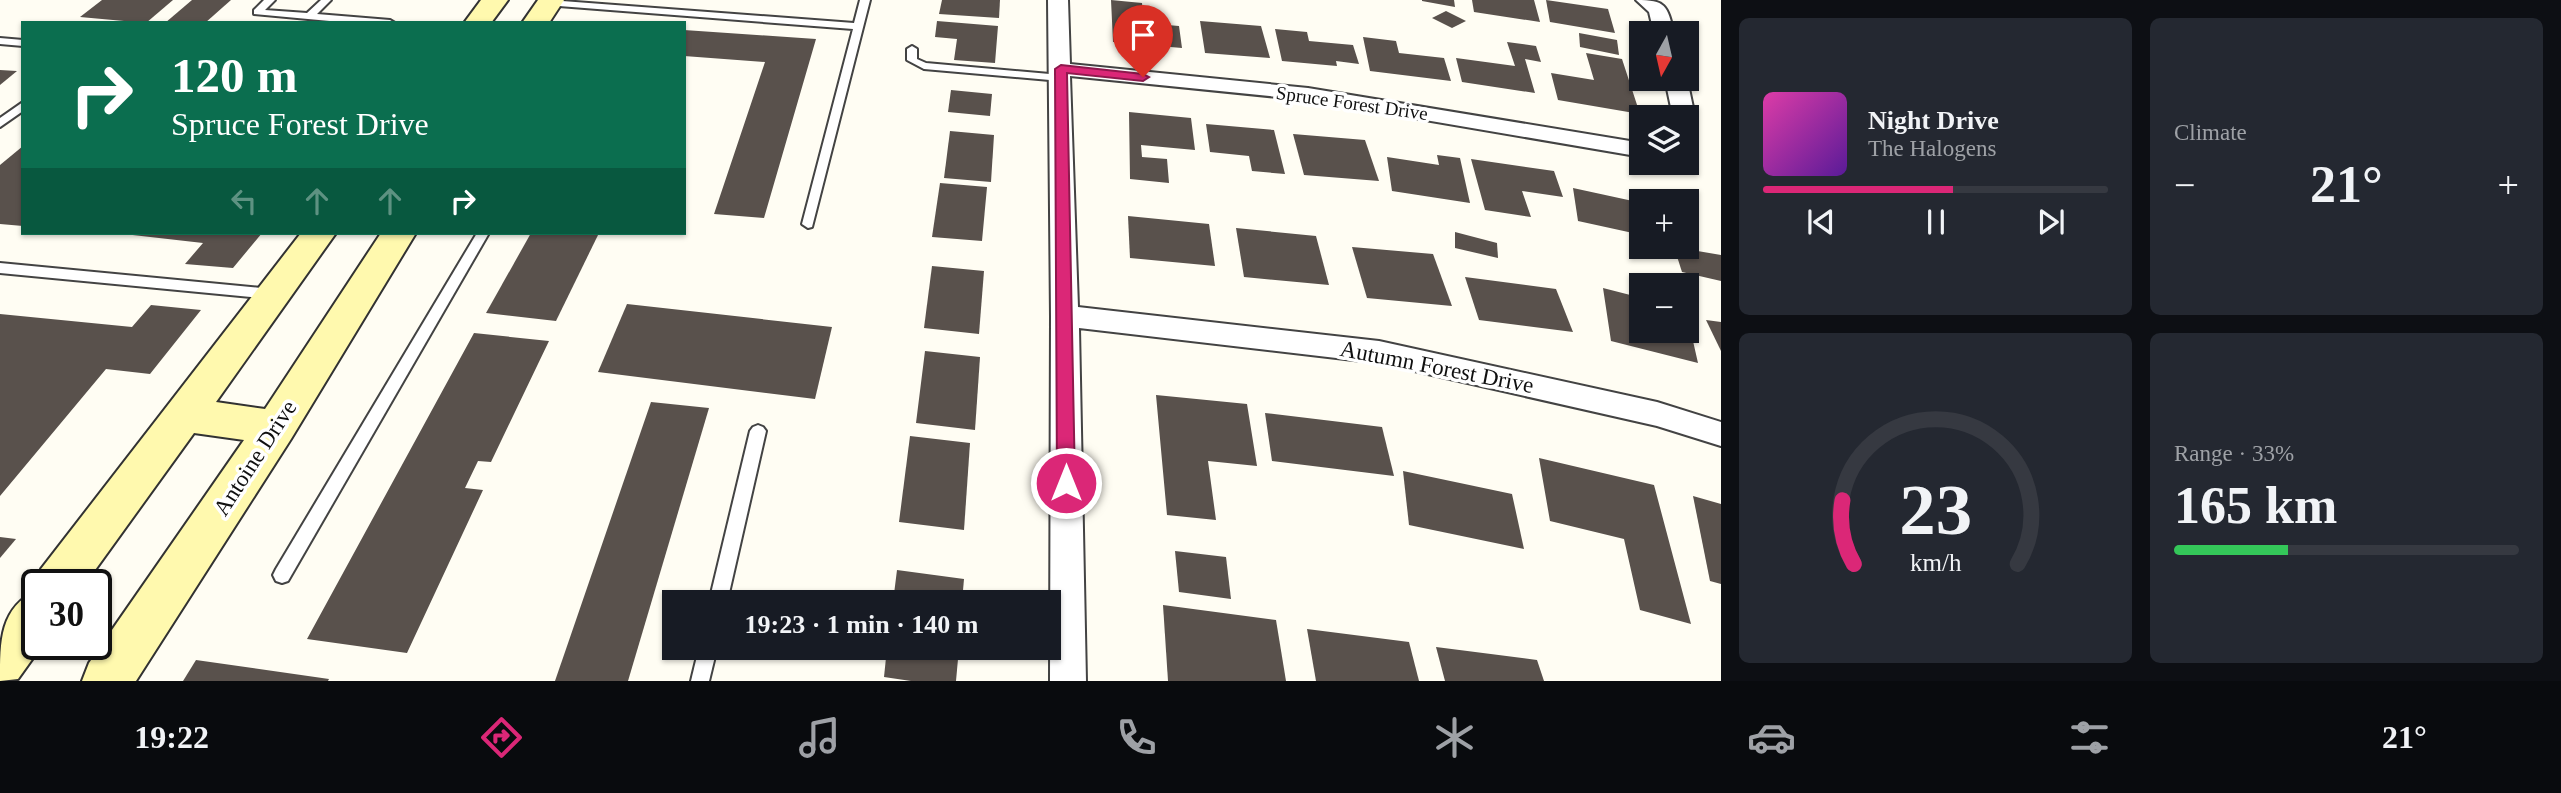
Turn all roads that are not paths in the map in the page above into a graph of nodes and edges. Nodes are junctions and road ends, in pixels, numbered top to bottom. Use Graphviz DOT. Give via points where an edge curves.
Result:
graph roads {
  1 [pos="270,0"];
  2 [pos="326,0"];
  3 [pos="495,0"];
  4 [pos="865,0"];
  5 [pos="1058,0"];
  6 [pos="1646,0"];
  7 [pos="545,8"];
  8 [pos="310,16"];
  9 [pos="367,21"];
  10 [pos="479,21"];
  11 [pos="1661,21"];
  12 [pos="859,26"];
  13 [pos="0,41"];
  14 [pos="21,43"];
  15 [pos="912,49"];
  16 [pos="1061,73"];
  17 [pos="21,107"];
  18 [pos="0,124"];
  19 [pos="1629,148"];
  20 [pos="808,224"];
  21 [pos="317,235"];
  22 [pos="398,235"];
  23 [pos="482,235"];
  24 [pos="0,268"];
  25 [pos="272,295"];
  26 [pos="1065,316"];
  27 [pos="184,415"];
  28 [pos="276,427"];
  29 [pos="758,431"];
  30 [pos="1721,434"];
  31 [pos="69,569"];
  32 [pos="282,575"];
  33 [pos="721,590"];
  34 [pos="21,634"];
  35 [pos="705,660"];
  36 [pos="0,662"];
  37 [pos="107,681"];
  38 [pos="700,681"];
  39 [pos="1068,681"];
  1 -- 8 [label="lane" via="257,12"];
  2 -- 8 [label="lane"];
  3 -- 10 [label="main road"];
  4 -- 12 [label="lane"];
  5 -- 16 [label="street"];
  6 -- 11 [label="street" via="1658,10"];
  7 -- 12 [label="lane"];
  8 -- 9 [label="lane"];
  12 -- 20 [label="lane"];
  13 -- 14 [label="lane"];
  15 -- 16 [label="lane" via="912,60 924,66"];
  16 -- 19 [label="street, Spruce Forest Drive" via="1308,94"];
  16 -- 26 [label="street"];
  17 -- 18 [label="lane"];
  21 -- 25 [label="main road"];
  22 -- 28 [label="main road, Antoine Drive"];
  23 -- 32 [label="lane"];
  24 -- 25 [label="lane"];
  25 -- 27 [label="main road"];
  26 -- 30 [label="street, Autumn Forest Drive" via="1379,352 1657,414"];
  26 -- 39 [label="street"];
  27 -- 28 [label="main road"];
  27 -- 31 [label="main road"];
  28 -- 37 [label="main road, Antoine Drive"];
  29 -- 33 [label="lane"];
  34 -- 36 [label="main road"];
  35 -- 38 [label="lane"];
}
